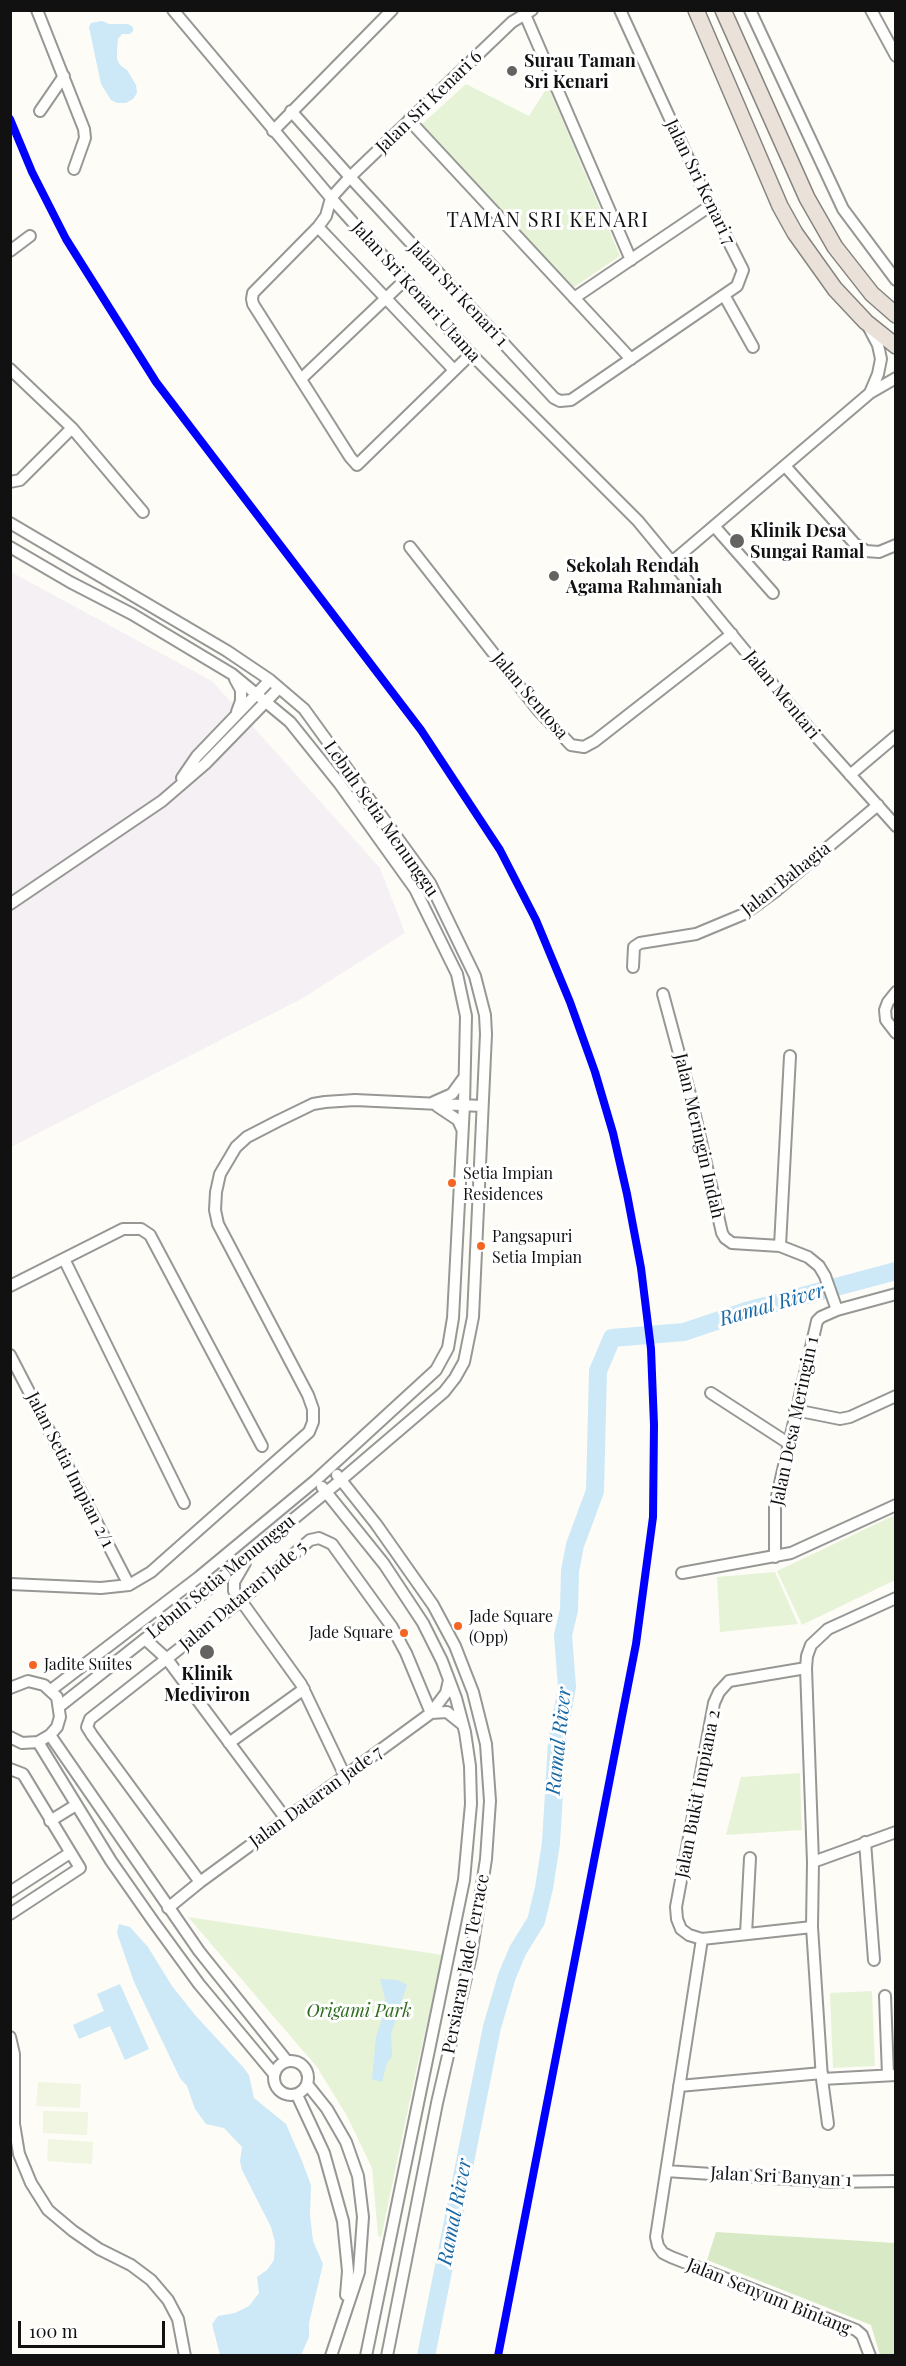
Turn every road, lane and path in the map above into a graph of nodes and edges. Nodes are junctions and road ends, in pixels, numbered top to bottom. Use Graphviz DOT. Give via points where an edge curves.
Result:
graph roads {
  1 [pos="37,10"];
  2 [pos="173,10"];
  3 [pos="392,10"];
  4 [pos="620,10"];
  5 [pos="725,10"];
  6 [pos="750,10"];
  7 [pos="871,10"];
  8 [pos="527,12"];
  9 [pos="696,12"];
  10 [pos="892,42"];
  11 [pos="896,56"];
  12 [pos="64,76"];
  13 [pos="40,111"];
  14 [pos="291,111"];
  15 [pos="409,120"];
  16 [pos="273,130"];
  17 [pos="74,169"];
  18 [pos="350,177"];
  19 [pos="330,198"];
  20 [pos="710,206"];
  21 [pos="318,227"];
  22 [pos="30,236"];
  23 [pos="10,251"];
  24 [pos="631,260"];
  25 [pos="405,280"];
  26 [pos="896,280"];
  27 [pos="724,295"];
  28 [pos="386,298"];
  29 [pos="573,298"];
  30 [pos="896,315"];
  31 [pos="866,322"];
  32 [pos="753,346"];
  33 [pos="896,346"];
  34 [pos="471,354"];
  35 [pos="631,358"];
  36 [pos="10,369"];
  37 [pos="454,370"];
  38 [pos="896,378"];
  39 [pos="301,380"];
  40 [pos="870,393"];
  41 [pos="571,400"];
  42 [pos="72,429"];
  43 [pos="785,466"];
  44 [pos="10,482"];
  45 [pos="144,512"];
  46 [pos="10,523"];
  47 [pos="714,526"];
  48 [pos="896,545"];
  49 [pos="10,547"];
  50 [pos="410,547"];
  51 [pos="673,561"];
  52 [pos="773,593"];
  53 [pos="732,634"];
  54 [pos="231,674"];
  55 [pos="270,680"];
  56 [pos="279,688"];
  57 [pos="256,694"];
  58 [pos="265,702"];
  59 [pos="236,715"];
  60 [pos="896,736"];
  61 [pos="850,775"];
  62 [pos="176,788"];
  63 [pos="878,805"];
  64 [pos="896,826"];
  65 [pos="10,904"];
  66 [pos="633,967"];
  67 [pos="896,992"];
  68 [pos="663,994"];
  69 [pos="896,1033"];
  70 [pos="790,1056"];
  71 [pos="465,1076"];
  72 [pos="428,1104"];
  73 [pos="465,1105"];
  74 [pos="482,1106"];
  75 [pos="463,1132"];
  76 [pos="780,1246"];
  77 [pos="64,1259"];
  78 [pos="10,1286"];
  79 [pos="896,1294"];
  80 [pos="837,1310"];
  81 [pos="10,1355"];
  82 [pos="711,1393"];
  83 [pos="896,1396"];
  84 [pos="795,1410"];
  85 [pos="788,1443"];
  86 [pos="262,1446"];
  87 [pos="331,1468"];
  88 [pos="316,1480"];
  89 [pos="341,1480"];
  90 [pos="326,1492"];
  91 [pos="184,1503"];
  92 [pos="896,1505"];
  93 [pos="256,1549"];
  94 [pos="775,1557"];
  95 [pos="682,1573"];
  96 [pos="10,1584"];
  97 [pos="129,1585"];
  98 [pos="896,1598"];
  99 [pos="240,1600"];
  100 [pos="145,1639"];
  101 [pos="167,1659"];
  102 [pos="806,1668"];
  103 [pos="449,1680"];
  104 [pos="10,1688"];
  105 [pos="304,1689"];
  106 [pos="51,1690"];
  107 [pos="60,1706"];
  108 [pos="431,1713"];
  109 [pos="462,1724"];
  110 [pos="50,1735"];
  111 [pos="10,1737"];
  112 [pos="38,1742"];
  113 [pos="229,1743"];
  114 [pos="10,1769"];
  115 [pos="345,1776"];
  116 [pos="76,1805"];
  117 [pos="286,1819"];
  118 [pos="50,1821"];
  119 [pos="896,1832"];
  120 [pos="865,1842"];
  121 [pos="128,1851"];
  122 [pos="70,1852"];
  123 [pos="750,1858"];
  124 [pos="111,1862"];
  125 [pos="813,1862"];
  126 [pos="200,1882"];
  127 [pos="10,1892"];
  128 [pos="168,1908"];
  129 [pos="10,1914"];
  130 [pos="812,1927"];
  131 [pos="746,1934"];
  132 [pos="702,1939"];
  133 [pos="874,1960"];
  134 [pos="885,1996"];
  135 [pos="10,2037"];
  136 [pos="287,2061"];
  137 [pos="273,2074"];
  138 [pos="892,2075"];
  139 [pos="822,2076"];
  140 [pos="307,2084"];
  141 [pos="679,2086"];
  142 [pos="297,2095"];
  143 [pos="828,2124"];
  144 [pos="666,2171"];
  145 [pos="896,2181"];
  146 [pos="344,2313"];
  147 [pos="185,2355"];
  148 [pos="331,2355"];
  149 [pos="366,2355"];
  150 [pos="387,2355"];
  151 [pos="870,2355"];
  1 -- 12 [label="street"];
  2 -- 16 [label="street, Jalan Sri Kenari Utama"];
  3 -- 14 [label="street"];
  4 -- 20 [label="street, Jalan Sri Kenari 7"];
  5 -- 30 [label="highway" via="807,198 829,237 872,294"];
  6 -- 26 [label="street" via="843,210"];
  7 -- 10 [label="street"];
  8 -- 15 [label="street, Jalan Sri Kenari 6"];
  8 -- 24 [label="street"];
  9 -- 31 [label="highway" via="780,206 812,259"];
  10 -- 11 [label="street"];
  12 -- 13 [label="street"];
  12 -- 17 [label="street" via="85,138"];
  14 -- 16 [label="street"];
  14 -- 18 [label="street, Jalan Sri Kenari 1"];
  15 -- 18 [label="street, Jalan Sri Kenari 6"];
  15 -- 29 [label="street"];
  16 -- 19 [label="street, Jalan Sri Kenari Utama"];
  18 -- 19 [label="street, Jalan Sri Kenari 6"];
  18 -- 41 [label="street, Jalan Sri Kenari 1" via="554,398"];
  19 -- 21 [label="street" via="326,216"];
  19 -- 25 [label="street, Jalan Sri Kenari Utama"];
  20 -- 24 [label="street"];
  20 -- 27 [label="street, Jalan Sri Kenari 7" via="743,270 737,286"];
  21 -- 28 [label="street"];
  21 -- 39 [label="street" via="253,293 253,304"];
  22 -- 23 [label="street"];
  24 -- 29 [label="street"];
  25 -- 28 [label="street"];
  25 -- 34 [label="street, Jalan Sri Kenari Utama"];
  27 -- 32 [label="street"];
  27 -- 35 [label="street, Jalan Sri Kenari 7"];
  28 -- 37 [label="street"];
  28 -- 39 [label="street"];
  29 -- 35 [label="street"];
  31 -- 33 [label="highway"];
  31 -- 40 [label="street" via="881,359"];
  34 -- 37 [label="street"];
  34 -- 51 [label="street, Jalan Sri Kenari Utama"];
  35 -- 41 [label="street, Jalan Sri Kenari 7"];
  36 -- 42 [label="street"];
  37 -- 39 [label="street" via="357,465"];
  38 -- 40 [label="street"];
  40 -- 43 [label="street"];
  42 -- 44 [label="street" via="20,480"];
  42 -- 45 [label="street"];
  43 -- 47 [label="street"];
  43 -- 48 [label="street" via="855,544 866,551 879,552"];
  46 -- 55 [label="street"];
  47 -- 51 [label="street"];
  47 -- 52 [label="street"];
  49 -- 54 [label="street"];
  50 -- 53 [label="street, Jalan Sentosa" via="538,710 571,745 584,747 595,741"];
  51 -- 53 [label="street, Jalan Mentari"];
  53 -- 61 [label="street, Jalan Mentari"];
  54 -- 57 [label="street, Lebuh Setia Menunggu"];
  54 -- 59 [label="street" via="241,690"];
  55 -- 56 [label="street, Lebuh Setia Menunggu"];
  55 -- 57 [label="street"];
  56 -- 58 [label="street"];
  56 -- 74 [label="street, Lebuh Setia Menunggu" via="304,710 430,883 466,955 485,1015"];
  57 -- 58 [label="street, Lebuh Setia Menunggu"];
  57 -- 59 [label="street"];
  58 -- 62 [label="street"];
  58 -- 71 [label="street, Lebuh Setia Menunggu" via="290,722 313,750 415,889 457,974 463,995"];
  59 -- 62 [label="street" via="197,756"];
  60 -- 61 [label="street"];
  61 -- 63 [label="street, Jalan Mentari"];
  62 -- 65 [label="street"];
  63 -- 64 [label="street, Jalan Mentari"];
  63 -- 66 [label="street, Jalan Bahagia" via="744,914 696,934 640,943 634,947"];
  67 -- 69 [label="street" via="885,1010 886,1020"];
  68 -- 76 [label="street, Jalan Meringin Indah" via="722,1233 732,1243"];
  70 -- 76 [label="street"];
  71 -- 72 [label="street" via="453,1094"];
  71 -- 73 [label="street, Lebuh Setia Menunggu"];
  72 -- 73 [label="street"];
  72 -- 75 [label="street" via="442,1108 458,1120"];
  72 -- 97 [label="street" via="355,1100 313,1104 246,1137 227,1159 216,1192 218,1224 308,1395 313,1422 301,1441 151,1572"];
  73 -- 74 [label="street"];
  73 -- 75 [label="street, Lebuh Setia Menunggu"];
  74 -- 89 [label="street, Lebuh Setia Menunggu" via="472,1317 464,1362 444,1392"];
  75 -- 87 [label="street" via="448,1348 436,1370"];
  76 -- 80 [label="street, Jalan Meringin Indah" via="819,1266"];
  77 -- 78 [label="street"];
  77 -- 86 [label="street" via="123,1229 141,1229 150,1234"];
  77 -- 91 [label="street"];
  79 -- 80 [label="street"];
  80 -- 84 [label="street, Jalan Desa Meringin 1" via="817,1321"];
  81 -- 97 [label="street, Jalan Setia Impian 2/1"];
  82 -- 85 [label="street"];
  83 -- 84 [label="street" via="840,1419"];
  84 -- 85 [label="street, Jalan Desa Meringin 1"];
  85 -- 94 [label="street, Jalan Desa Meringin 1" via="775,1505"];
  87 -- 88 [label="street, Lebuh Setia Menunggu"];
  87 -- 89 [label="street, Persiaran Jade Terrace"];
  88 -- 90 [label="street, Persiaran Jade Terrace"];
  88 -- 106 [label="street, Lebuh Setia Menunggu" via="199,1577"];
  89 -- 90 [label="street, Lebuh Setia Menunggu"];
  89 -- 150 [label="street, Persiaran Jade Terrace" via="434,1605 455,1646 473,1692 486,1744 490,1801 486,1859 471,1956"];
  90 -- 93 [label="street, Lebuh Setia Menunggu"];
  90 -- 103 [label="street, Persiaran Jade Terrace" via="402,1589 423,1623"];
  92 -- 94 [label="street" via="808,1547"];
  93 -- 99 [label="street" via="234,1582"];
  93 -- 100 [label="street, Lebuh Setia Menunggu"];
  94 -- 95 [label="street"];
  96 -- 97 [label="street" via="101,1588"];
  98 -- 102 [label="street" via="818,1636 811,1645"];
  99 -- 101 [label="street, Jalan Dataran Jade 5"];
  99 -- 105 [label="street"];
  99 -- 108 [label="street, Jalan Dataran Jade 5" via="310,1540 319,1538 332,1544 392,1627"];
  100 -- 101 [label="street"];
  100 -- 107 [label="street, Lebuh Setia Menunggu"];
  101 -- 113 [label="street"];
  101 -- 126 [label="street, Jalan Dataran Jade 5" via="95,1713 87,1727"];
  102 -- 125 [label="street"];
  102 -- 132 [label="street, Jalan Bukit Impiana 2" via="729,1681 714,1703 676,1907 681,1929"];
  103 -- 108 [label="street" via="446,1693"];
  103 -- 109 [label="street, Persiaran Jade Terrace"];
  104 -- 106 [label="street" via="28,1681"];
  105 -- 113 [label="street"];
  105 -- 115 [label="street"];
  106 -- 107 [label="street"];
  107 -- 110 [label="street" via="57,1726"];
  108 -- 109 [label="street" via="447,1712"];
  108 -- 115 [label="street, Jalan Dataran Jade 7"];
  109 -- 149 [label="street, Persiaran Jade Terrace" via="470,1766 471,1803 464,1880"];
  110 -- 112 [label="street"];
  110 -- 121 [label="street"];
  111 -- 112 [label="street" via="22,1743"];
  112 -- 116 [label="street"];
  113 -- 117 [label="street"];
  114 -- 118 [label="street" via="23,1774"];
  115 -- 117 [label="street, Jalan Dataran Jade 7"];
  116 -- 118 [label="street"];
  116 -- 124 [label="street"];
  117 -- 126 [label="street, Jalan Dataran Jade 7"];
  118 -- 122 [label="street"];
  119 -- 120 [label="street"];
  120 -- 125 [label="street"];
  120 -- 133 [label="street"];
  121 -- 124 [label="street"];
  121 -- 128 [label="street"];
  122 -- 127 [label="street"];
  122 -- 129 [label="street" via="80,1868"];
  123 -- 131 [label="street"];
  124 -- 137 [label="street" via="199,1984"];
  125 -- 130 [label="street"];
  126 -- 128 [label="street, Jalan Dataran Jade 7"];
  128 -- 136 [label="street"];
  130 -- 131 [label="street"];
  130 -- 139 [label="street"];
  131 -- 132 [label="street"];
  132 -- 141 [label="street"];
  134 -- 138 [label="street"];
  135 -- 147 [label="street" via="14,2054 14,2124 19,2154 31,2183 48,2210 73,2231 151,2280 178,2319"];
  136 -- 137 [label="street"];
  136 -- 140 [label="street" via="301,2064 306,2070"];
  137 -- 142 [label="street" via="279,2091"];
  138 -- 139 [label="street"];
  139 -- 141 [label="street"];
  139 -- 143 [label="street"];
  140 -- 142 [label="street"];
  140 -- 146 [label="street" via="346,2142 358,2176 363,2217 358,2272"];
  141 -- 144 [label="street"];
  142 -- 146 [label="street" via="324,2153 343,2221 348,2271"];
  144 -- 145 [label="street, Jalan Sri Banyan 1" via="833,2182"];
  144 -- 151 [label="street, Jalan Senyum Bintang" via="656,2236 663,2253 855,2330 862,2335"];
  146 -- 148 [label="street"];
}
